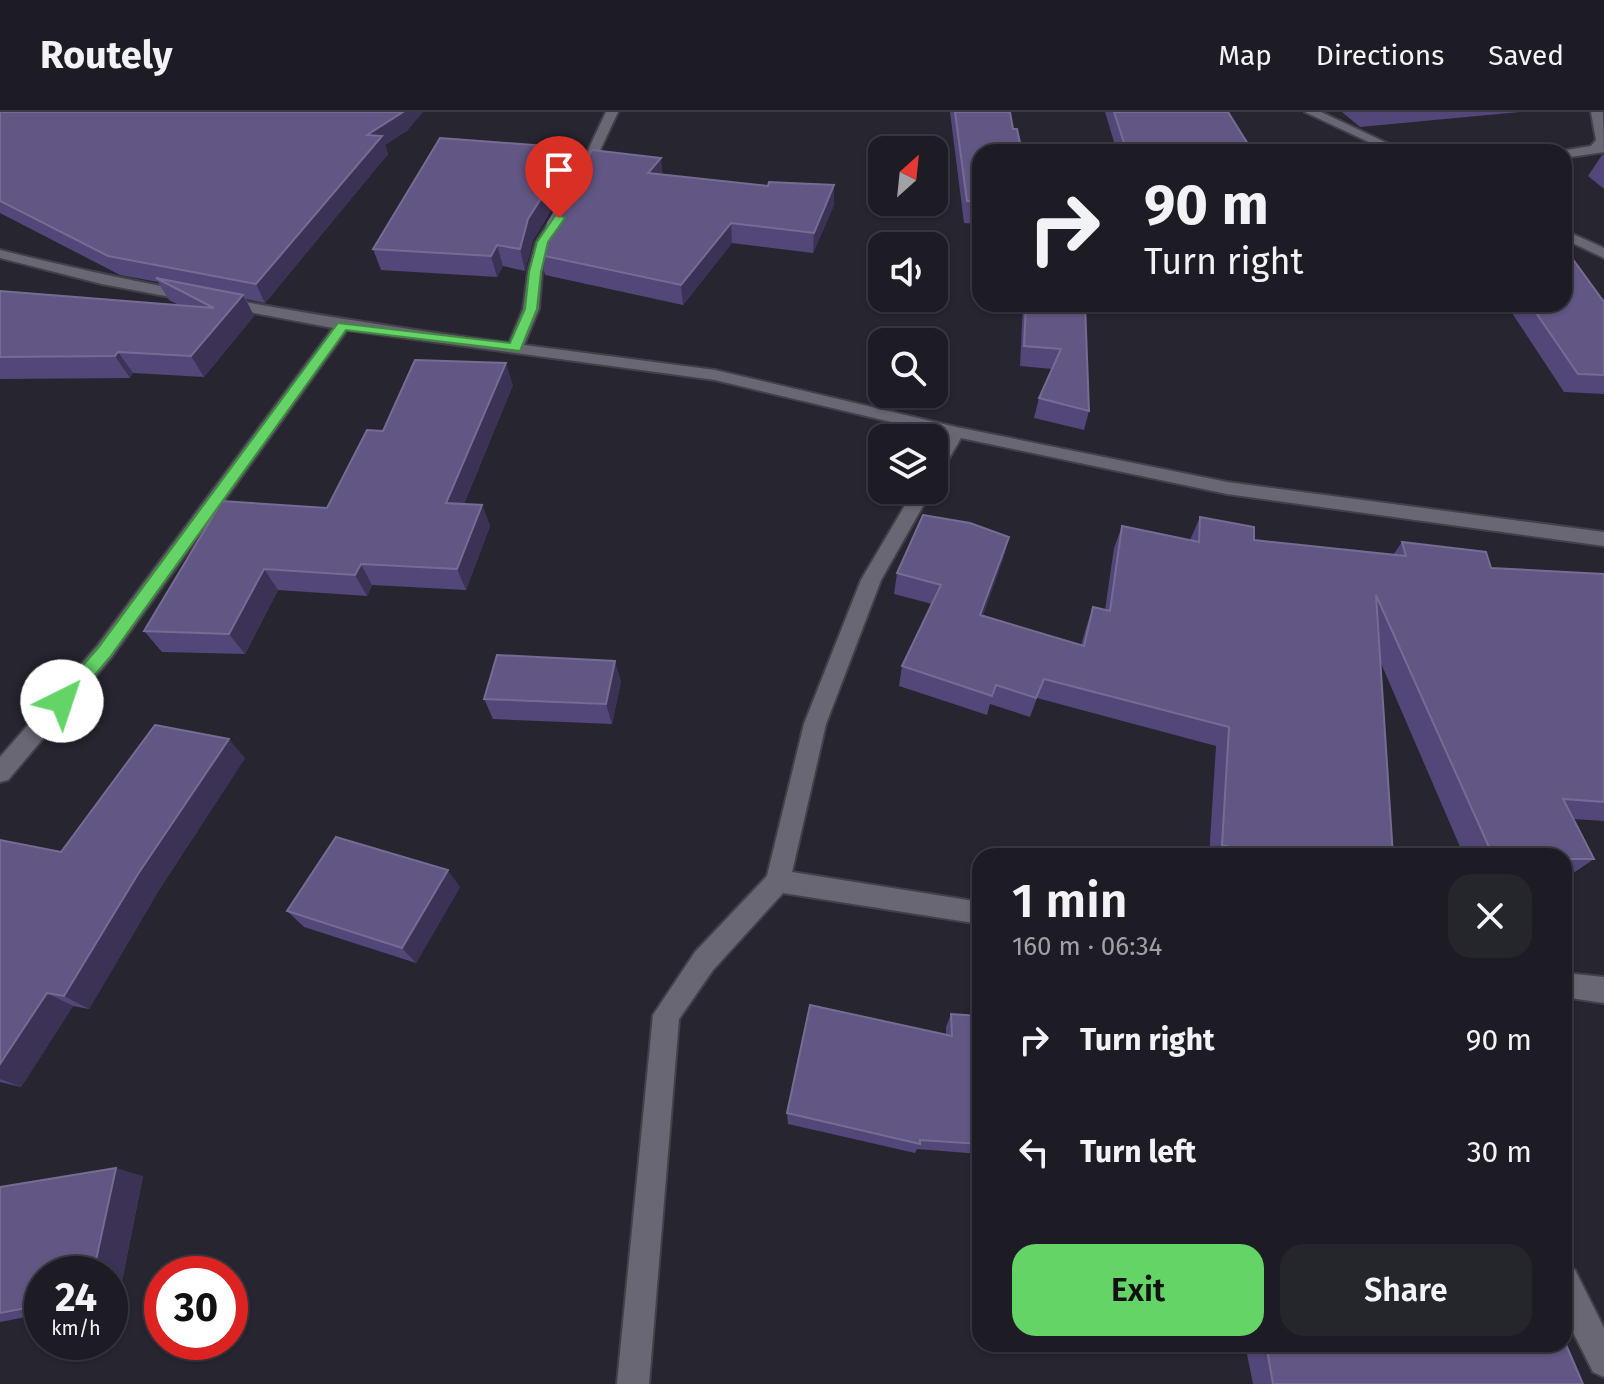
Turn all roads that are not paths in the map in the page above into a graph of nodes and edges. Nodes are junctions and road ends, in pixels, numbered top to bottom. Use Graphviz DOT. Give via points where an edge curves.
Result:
graph roads {
  1 [pos="612,112"];
  2 [pos="1311,112"];
  3 [pos="1597,112"];
  4 [pos="1382,144"];
  5 [pos="1600,148"];
  6 [pos="1572,153"];
  7 [pos="1572,238"];
  8 [pos="0,254"];
  9 [pos="1604,254"];
  10 [pos="343,325"];
  11 [pos="515,348"];
  12 [pos="956,432"];
  13 [pos="948,446"];
  14 [pos="915,504"];
  15 [pos="1604,539"];
  16 [pos="0,773"];
  17 [pos="778,881"];
  18 [pos="972,912"];
  19 [pos="1572,986"];
  20 [pos="1604,990"];
  21 [pos="1572,1297"];
  22 [pos="1604,1361"];
  23 [pos="633,1384"];
  1 -- 11 [label="street" via="543,242 531,309"];
  2 -- 4 [label="street"];
  3 -- 5 [label="street"];
  5 -- 6 [label="street"];
  7 -- 9 [label="street"];
  8 -- 10 [label="street" via="102,280"];
  10 -- 11 [label="street"];
  10 -- 16 [label="street" via="104,652"];
  11 -- 12 [label="street" via="715,375"];
  12 -- 13 [label="street"];
  12 -- 15 [label="street" via="1227,488"];
  14 -- 17 [label="street" via="871,580 815,724"];
  17 -- 18 [label="street"];
  17 -- 23 [label="street" via="704,961 666,1015"];
  19 -- 20 [label="street"];
  21 -- 22 [label="street"];
}
